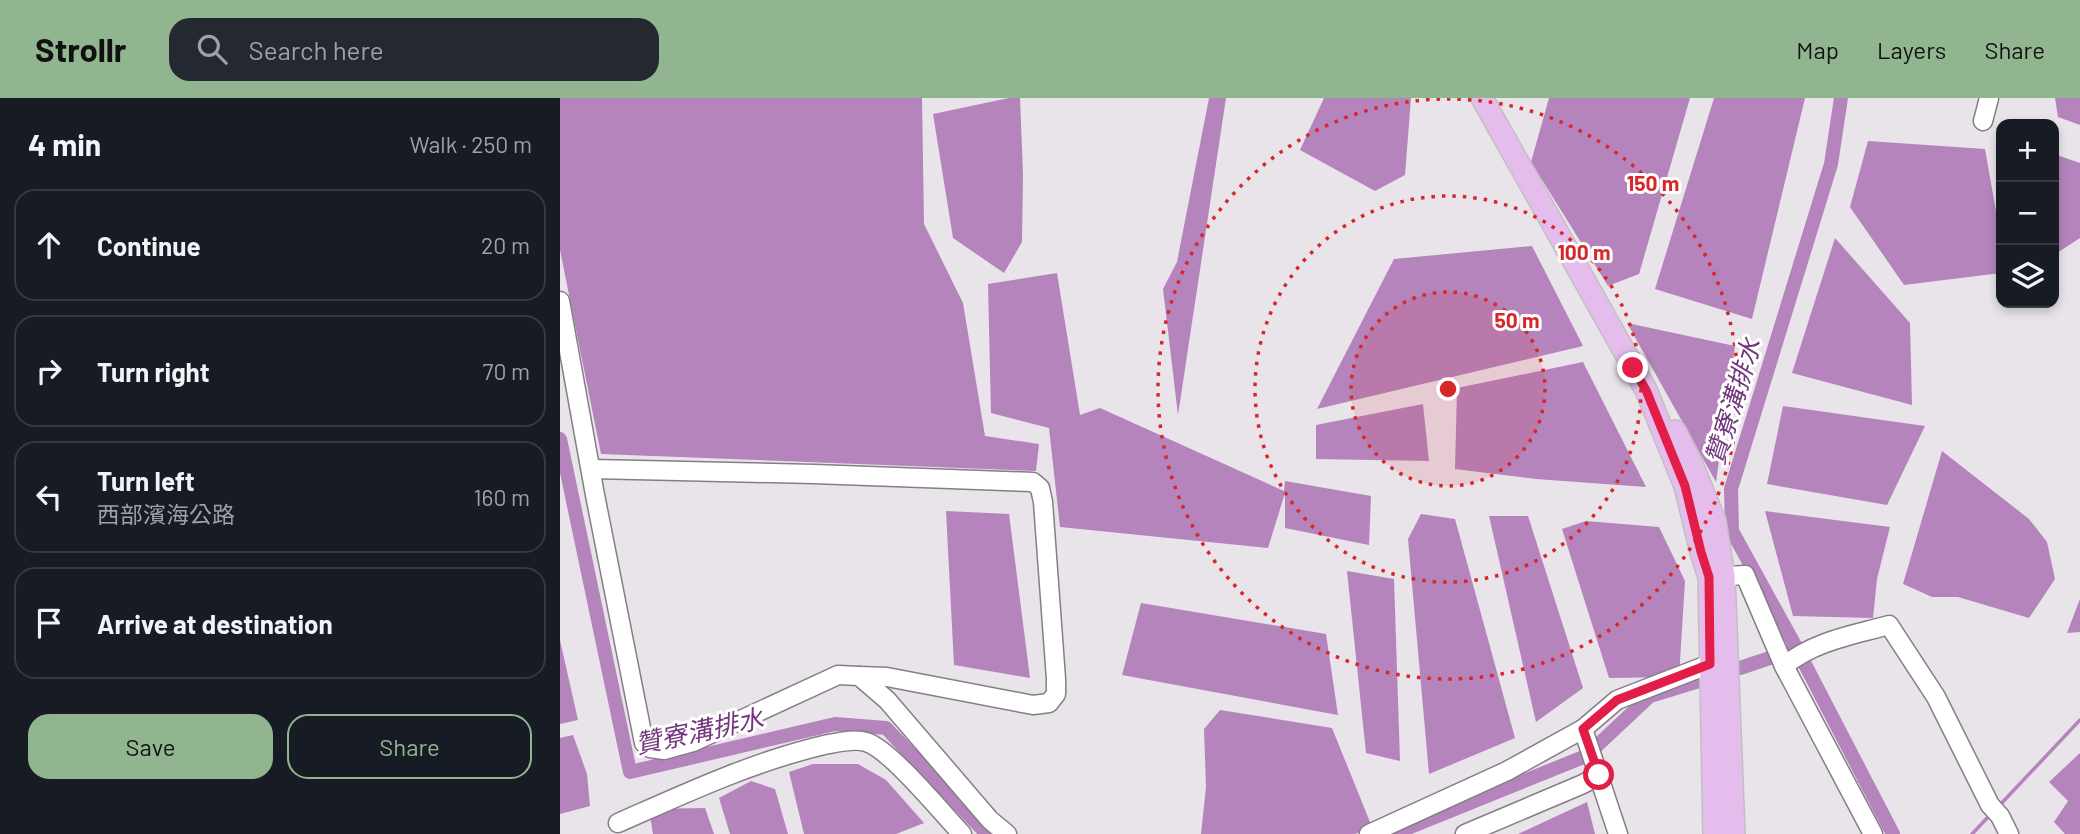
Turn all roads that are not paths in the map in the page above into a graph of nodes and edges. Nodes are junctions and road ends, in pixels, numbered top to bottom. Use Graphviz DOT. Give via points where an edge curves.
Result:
graph roads {
  1 [pos="1482,98"];
  2 [pos="1989,98"];
  3 [pos="1983,121"];
  4 [pos="560,301"];
  5 [pos="592,469"];
  6 [pos="1717,576"];
  7 [pos="1794,659"];
  8 [pos="1710,664"];
  9 [pos="859,676"];
  10 [pos="1586,735"];
  11 [pos="1598,771"];
  12 [pos="618,823"];
  13 [pos="962,834"];
  14 [pos="1007,834"];
  15 [pos="1369,834"];
  16 [pos="1465,834"];
  17 [pos="1618,834"];
  18 [pos="1714,834"];
  19 [pos="1734,834"];
  20 [pos="1873,834"];
  21 [pos="2008,834"];
  1 -- 6 [label="main road" via="1646,390 1685,486 1701,552"];
  2 -- 3 [label="street"];
  4 -- 5 [label="street"];
  5 -- 9 [label="street" via="644,743 650,748 664,750 693,742 838,675"];
  5 -- 9 [label="street" via="1033,482 1040,488 1056,679 1056,694 1049,703 1033,705 887,677"];
  6 -- 7 [label="street" via="1745,575 1772,640"];
  6 -- 8 [label="main road"];
  6 -- 19 [label="main road"];
  7 -- 20 [label="street"];
  7 -- 21 [label="street" via="1827,642 1889,625 1936,697"];
  8 -- 10 [label="street" via="1617,700"];
  8 -- 18 [label="main road"];
  9 -- 14 [label="street" via="887,700 989,820"];
  10 -- 11 [label="street"];
  10 -- 15 [label="street"];
  11 -- 16 [label="street" via="1583,784"];
  11 -- 17 [label="street"];
  12 -- 13 [label="street" via="748,767 837,742 865,741 884,751"];
}
